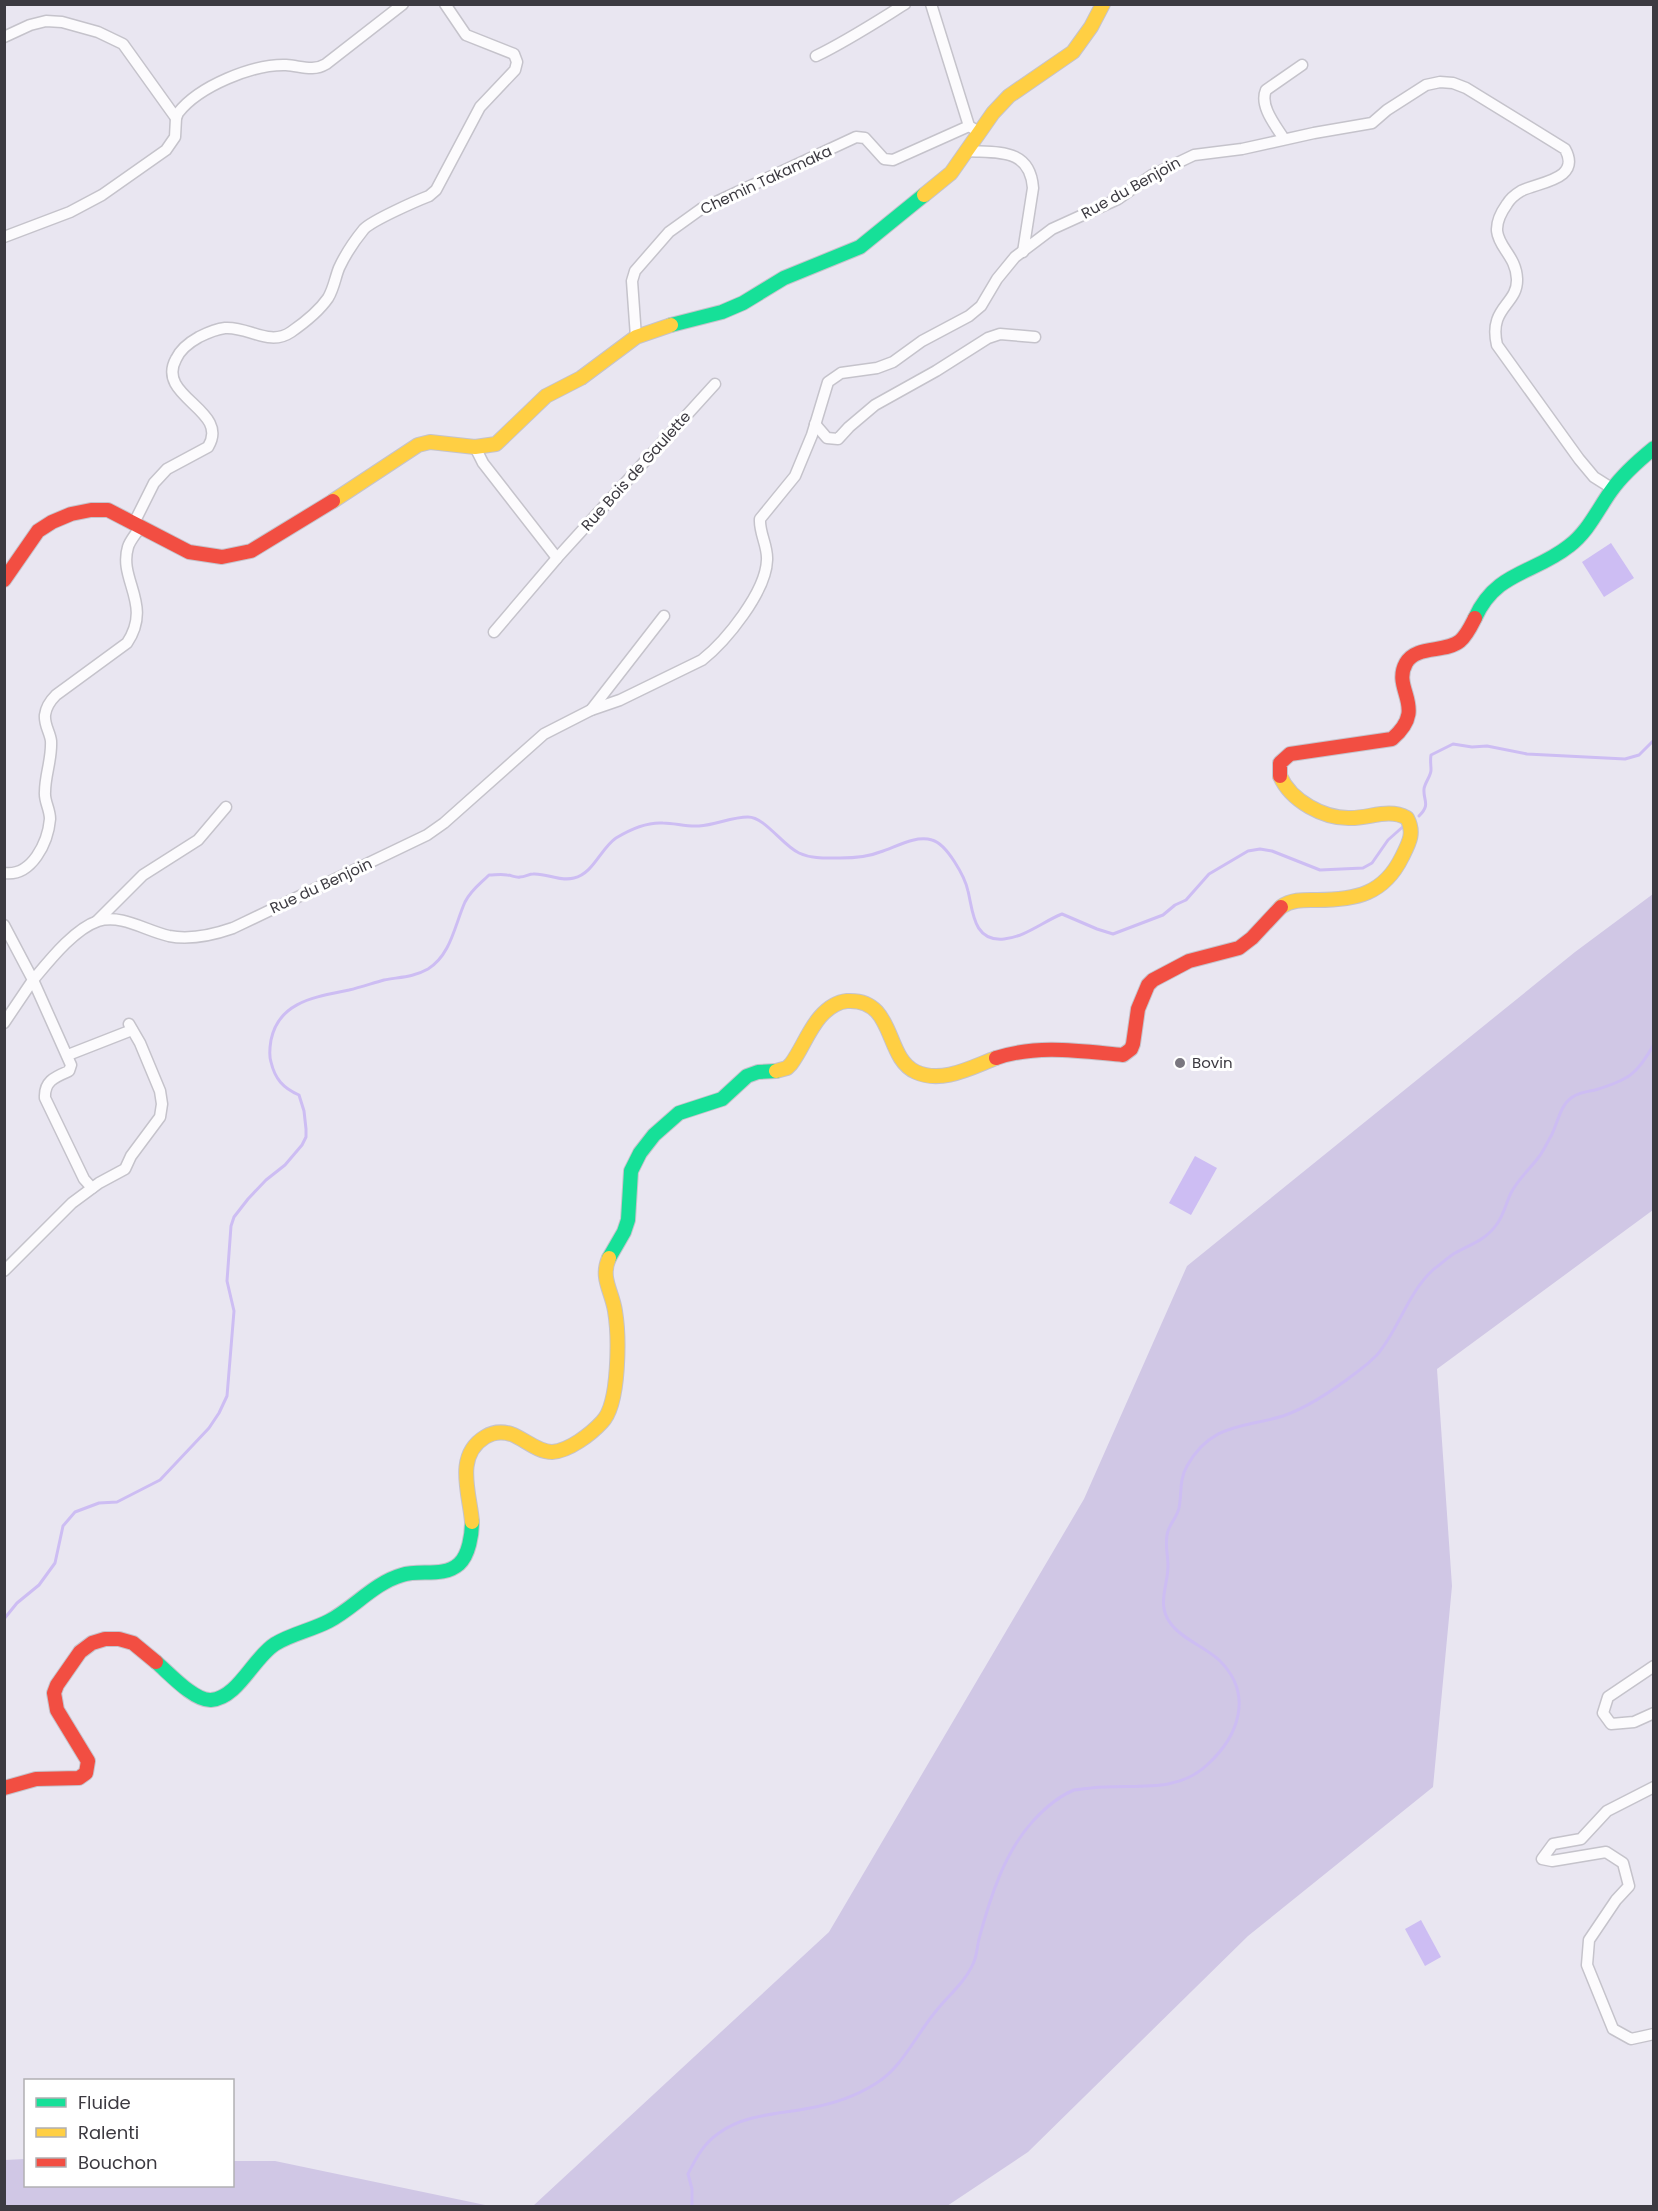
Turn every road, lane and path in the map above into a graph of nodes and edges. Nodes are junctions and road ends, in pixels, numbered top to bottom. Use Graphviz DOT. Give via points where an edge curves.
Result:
graph roads {
  1 [pos="403,4"];
  2 [pos="445,4"];
  3 [pos="905,4"];
  4 [pos="931,4"];
  5 [pos="1103,4"];
  6 [pos="4,37"];
  7 [pos="816,56"];
  8 [pos="1302,65"];
  9 [pos="176,118"];
  10 [pos="974,129"];
  11 [pos="1284,140"];
  12 [pos="968,152"];
  13 [pos="4,237"];
  14 [pos="1023,252"];
  15 [pos="636,337"];
  16 [pos="1035,337"];
  17 [pos="715,384"];
  18 [pos="814,424"];
  19 [pos="476,447"];
  20 [pos="1653,448"];
  21 [pos="1613,489"];
  22 [pos="137,525"];
  23 [pos="556,558"];
  24 [pos="4,580"];
  25 [pos="664,616"];
  26 [pos="494,632"];
  27 [pos="591,710"];
  28 [pos="226,807"];
  29 [pos="4,873"];
  30 [pos="97,922"];
  31 [pos="4,925"];
  32 [pos="33,980"];
  33 [pos="4,1023"];
  34 [pos="68,1056"];
  35 [pos="92,1188"];
  36 [pos="4,1271"];
  37 [pos="1653,1666"];
  38 [pos="1653,1713"];
  39 [pos="1653,1787"];
  40 [pos="4,1788"];
  41 [pos="1653,2034"];
  1 -- 9 [label="street" via="317,69 284,65 220,80 182,108"];
  2 -- 22 [label="street" via="466,35 514,54 515,70 480,107 436,190 366,227 339,268 328,298 312,315 282,336 267,337 225,328 195,339 181,351 171,376 206,417 212,441 160,475"];
  3 -- 7 [label="street"];
  4 -- 10 [label="street"];
  5 -- 10 [label="street" via="1072,52 1009,96"];
  6 -- 9 [label="street" via="46,21 62,22 115,40 123,44"];
  8 -- 11 [label="street" via="1266,90 1263,97"];
  9 -- 13 [label="street" via="172,144 102,195 70,212"];
  10 -- 12 [label="street"];
  10 -- 15 [label="street, Chemin Takamaka" via="893,160 884,159 865,138 856,137 701,209 669,232 635,271 632,282"];
  11 -- 14 [label="street, Rue du Benjoin" via="1194,155 1152,175 1118,199 1052,229"];
  11 -- 21 [label="street, Rue du Benjoin" via="1372,123 1415,91 1440,82 1466,88 1565,149 1568,166 1562,176 1520,192 1501,215 1499,241 1516,268 1517,280 1512,296 1499,312 1495,336 1497,345 1579,459 1594,477"];
  12 -- 14 [label="street" via="1013,155 1029,169 1033,188"];
  12 -- 15 [label="street" via="939,185 861,247 784,278 722,312"];
  14 -- 18 [label="street, Rue du Benjoin" via="1005,268 981,306 969,316 893,362 833,377"];
  15 -- 19 [label="street" via="581,378 546,396 496,444"];
  16 -- 18 [label="street" via="1000,334 988,338 876,405 838,440 827,438"];
  17 -- 23 [label="street, Rue Bois de Gaulette"];
  18 -- 27 [label="street, Rue du Benjoin" via="795,476 760,519 768,561 754,600 702,660"];
  19 -- 22 [label="street" via="442,442 418,445 301,522 251,551 236,555 204,556 189,552"];
  19 -- 23 [label="street" via="483,463"];
  20 -- 21 [label="street"];
  21 -- 40 [label="street" via="1570,546 1490,592 1462,639 1451,647 1409,659 1403,674 1410,717 1400,734 1392,739 1294,753 1282,759 1281,779 1292,794 1316,811 1345,819 1396,813 1407,818 1412,828 1410,843 1396,870 1380,886 1360,897 1287,903 1274,911 1254,938 1238,948 1195,959 1148,983 1142,993 1133,1044 1123,1055 1072,1050 1015,1052 953,1075 925,1076 911,1071 902,1061 892,1033 875,1010 852,1000 828,1008 788,1067 757,1071 746,1076 731,1094 673,1116 637,1155 629,1175 624,1235 605,1268 616,1315 612,1401 605,1419 559,1452 539,1450 507,1432 483,1438 465,1465 472,1520 471,1538 462,1561 449,1569 400,1575 331,1620 280,1641 267,1649 222,1698 212,1700 195,1695 133,1643 105,1639 92,1643 81,1652 54,1693 57,1710 88,1761 86,1773 79,1778 36,1779"];
  22 -- 24 [label="street" via="108,510 71,514 38,531"];
  22 -- 29 [label="street" via="128,546 127,563 137,614 133,633 127,643 49,702 44,718 51,736 44,795 50,808 47,834 27,869"];
  23 -- 26 [label="street, Rue Bois de Gaulette"];
  25 -- 27 [label="street, Rue du Benjoin"];
  27 -- 30 [label="street, Rue du Benjoin" via="544,734 427,835 233,928 171,936 121,920"];
  28 -- 30 [label="street" via="198,840 143,875"];
  30 -- 32 [label="street" via="76,935"];
  31 -- 32 [label="street"];
  32 -- 33 [label="street"];
  32 -- 34 [label="street"];
  34 -- 35 [label="street" via="69,1071 48,1083 45,1098"];
  34 -- 35 [label="street" via="130,1027 160,1091 160,1117 125,1170"];
  35 -- 36 [label="street"];
  37 -- 38 [label="street" via="1608,1697 1603,1713 1611,1724 1634,1722"];
  39 -- 41 [label="street" via="1607,1810 1581,1839 1553,1844 1542,1859 1552,1861 1606,1852 1623,1863 1629,1886 1588,1940 1587,1965 1613,2029 1631,2039"];
}
